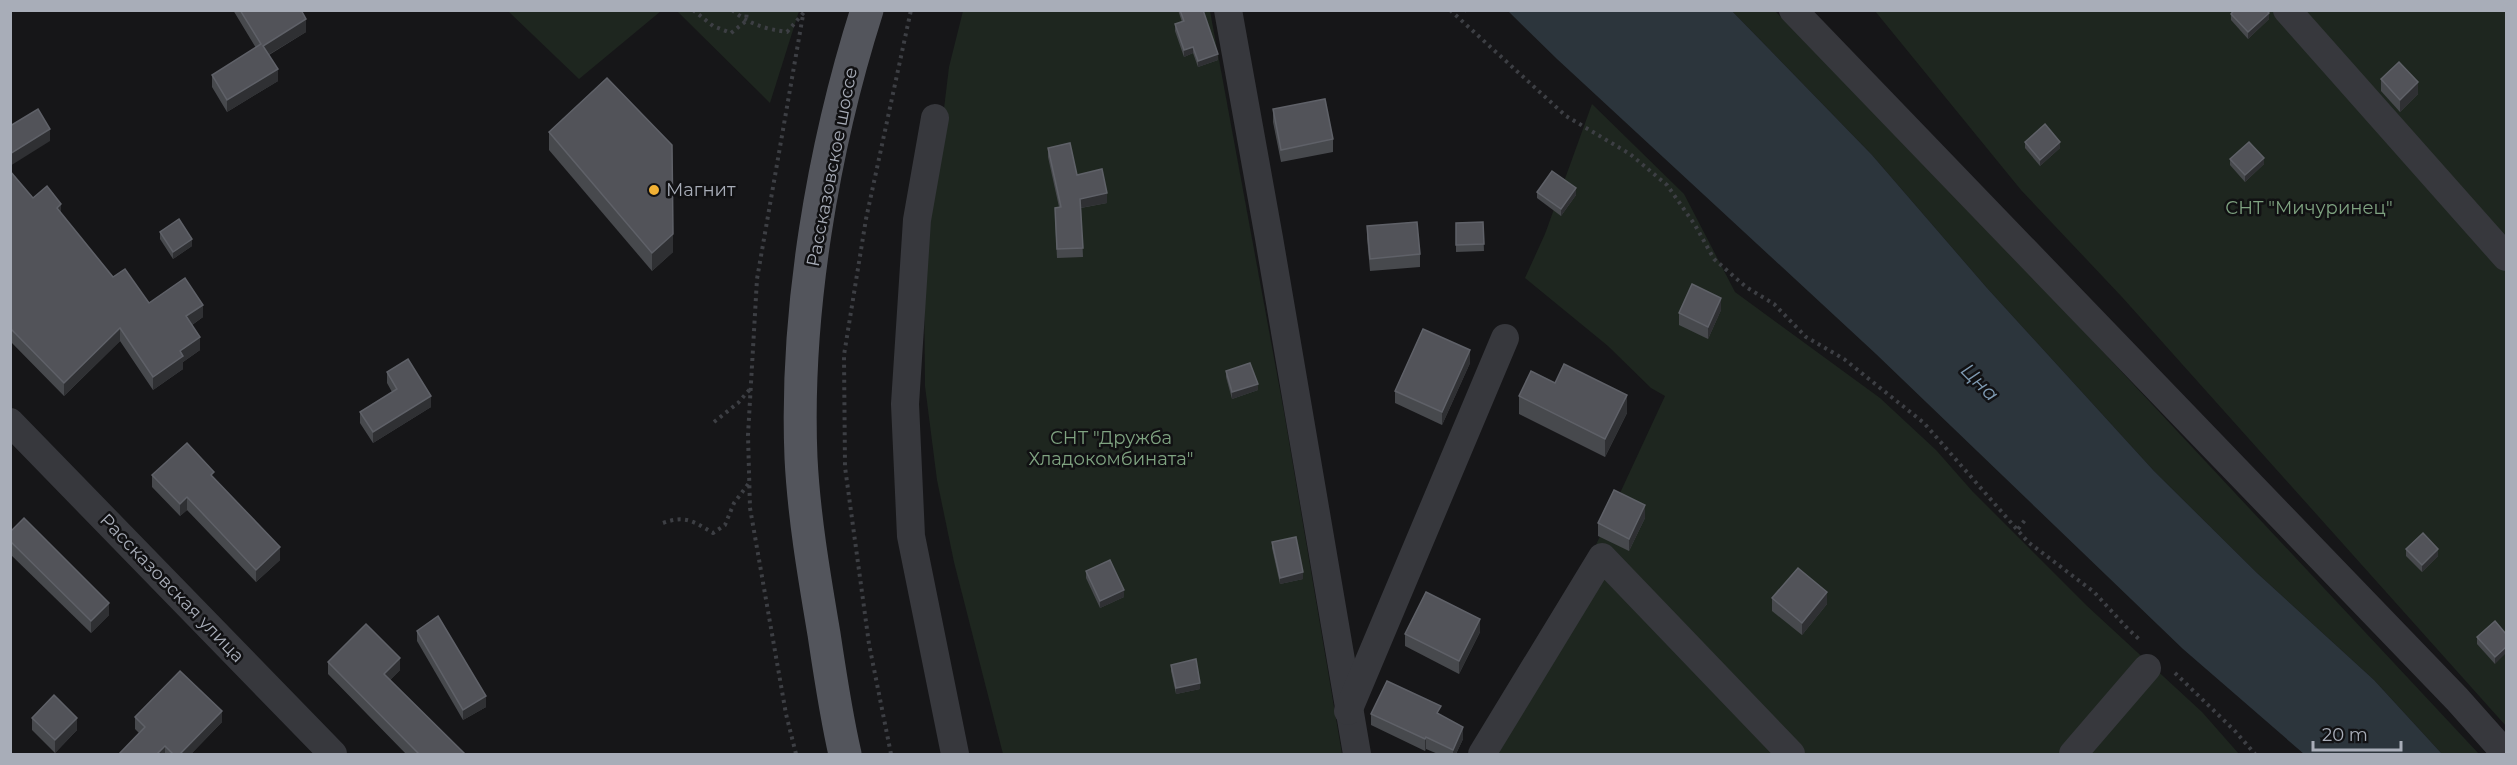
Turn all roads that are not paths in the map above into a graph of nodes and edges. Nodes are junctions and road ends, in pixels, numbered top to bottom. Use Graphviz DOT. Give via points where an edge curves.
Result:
graph roads {
  1 [pos="867,10"];
  2 [pos="1228,10"];
  3 [pos="1793,10"];
  4 [pos="2287,10"];
  5 [pos="935,118"];
  6 [pos="2506,257"];
  7 [pos="1505,338"];
  8 [pos="10,422"];
  9 [pos="2155,661"];
  10 [pos="1348,711"];
  11 [pos="333,754"];
  12 [pos="845,754"];
  13 [pos="955,754"];
  14 [pos="1357,754"];
  15 [pos="1482,754"];
  16 [pos="1791,754"];
  17 [pos="2073,754"];
  18 [pos="2506,754"];
  1 -- 12 [label="main road, Рассказовское шоссе" via="827,172 801,367 801,457 807,533"];
  2 -- 10 [label="street"];
  3 -- 18 [label="street"];
  4 -- 6 [label="street"];
  5 -- 13 [label="street" via="917,220 905,404 911,536"];
  7 -- 10 [label="street"];
  8 -- 11 [label="street, Рассказовская улица"];
  9 -- 17 [label="street"];
  10 -- 14 [label="street"];
  15 -- 16 [label="street" via="1602,557"];
}
